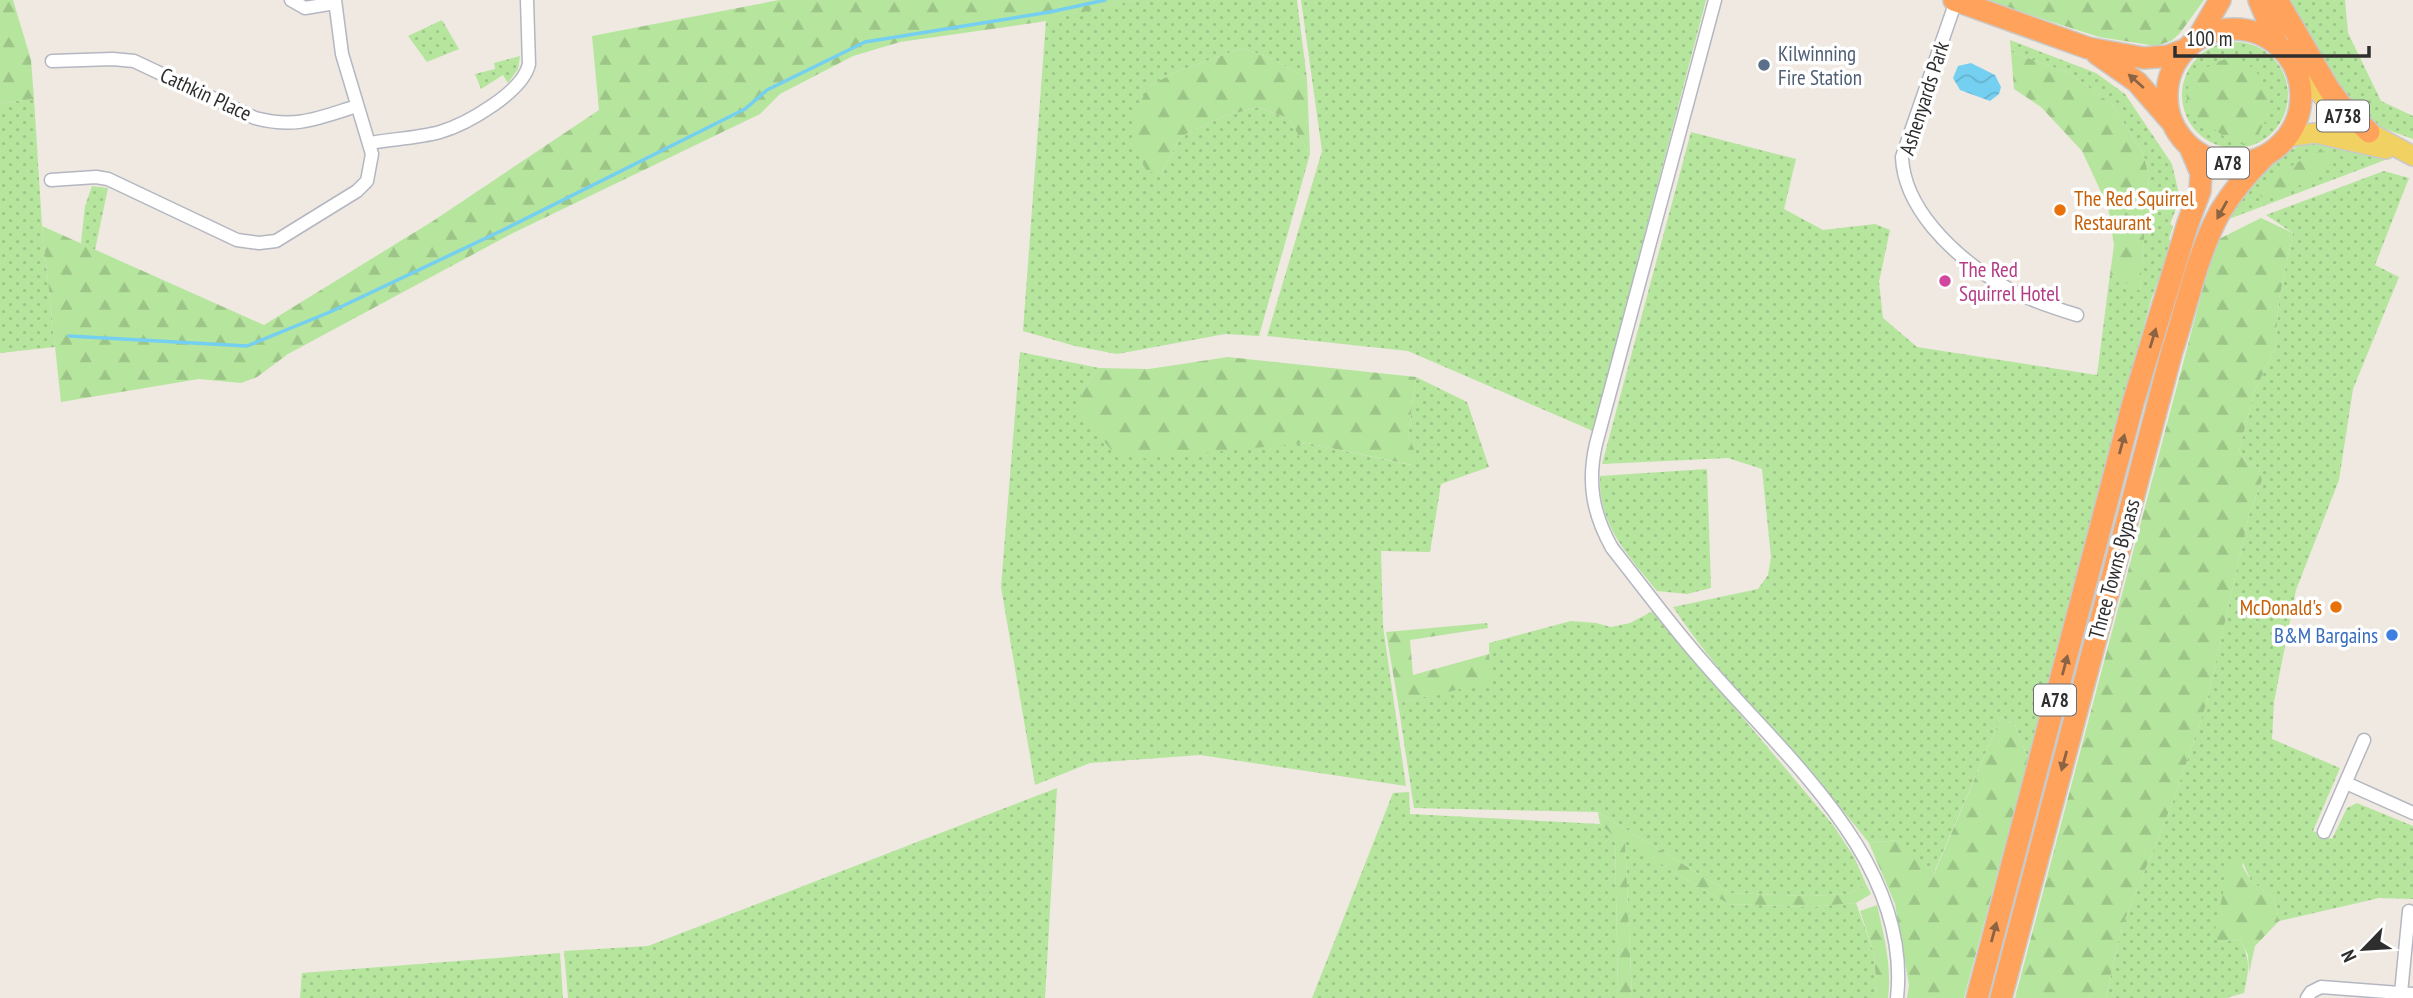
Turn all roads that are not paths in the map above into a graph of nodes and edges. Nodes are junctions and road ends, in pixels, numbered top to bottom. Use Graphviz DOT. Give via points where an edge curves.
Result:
graph roads {
  1 [pos="291,0"];
  2 [pos="527,0"];
  3 [pos="1715,0"];
  4 [pos="1955,0"];
  5 [pos="2220,0"];
  6 [pos="2259,0"];
  7 [pos="2277,0"];
  8 [pos="335,2"];
  9 [pos="2277,43"];
  10 [pos="2191,44"];
  11 [pos="2088,48"];
  12 [pos="52,61"];
  13 [pos="2292,61"];
  14 [pos="357,106"];
  15 [pos="2174,126"];
  16 [pos="2369,132"];
  17 [pos="2287,137"];
  18 [pos="370,143"];
  19 [pos="2190,147"];
  20 [pos="2410,155"];
  21 [pos="2263,157"];
  22 [pos="51,180"];
  23 [pos="2077,315"];
  24 [pos="2364,740"];
  25 [pos="2346,783"];
  26 [pos="2413,813"];
  27 [pos="2323,832"];
  28 [pos="2409,911"];
  29 [pos="2407,993"];
  30 [pos="1897,998"];
  31 [pos="1977,998"];
  32 [pos="2001,998"];
  33 [pos="2307,998"];
  1 -- 8 [label="street" via="305,8"];
  2 -- 18 [label="street" via="528,72 515,89 441,131"];
  3 -- 30 [label="street" via="1596,444 1592,495 1612,548 1862,851 1889,914 1896,948"];
  4 -- 11 [label="highway"];
  4 -- 23 [label="street, Ashenyards Park" via="1902,157 1909,192 1949,243 1993,280 2038,303"];
  5 -- 10 [label="highway, A78"];
  6 -- 9 [label="highway, A78"];
  7 -- 16 [label="highway" via="2329,89"];
  8 -- 14 [label="street" via="342,54"];
  9 -- 10 [label="highway, A78" via="2263,34 2227,28"];
  9 -- 13 [label="highway, A78"];
  10 -- 11 [label="highway" via="2168,56 2144,58"];
  10 -- 15 [label="highway, A78" via="2172,69 2167,88"];
  15 -- 11 [label="highway, one-way" via="2131,77"];
  12 -- 14 [label="street, Cathkin Place" via="134,61 274,123 308,121"];
  13 -- 16 [label="main road, A738" via="2335,110"];
  13 -- 17 [label="highway, A78" via="2302,96"];
  14 -- 18 [label="street"];
  15 -- 19 [label="highway, A78"];
  16 -- 20 [label="main road, A738"];
  17 -- 20 [label="main road, A738" via="2315,133"];
  17 -- 21 [label="highway, A78"];
  18 -- 22 [label="street" via="372,163 363,186 285,237 267,243 237,240 108,179"];
  19 -- 21 [label="highway, A78" via="2225,162"];
  31 -- 19 [label="highway, Three Towns Bypass / A78, one-way" via="2133,403 2200,191 2201,173"];
  21 -- 32 [label="highway, Three Towns Bypass / A78, one-way" via="2216,222 2172,351"];
  24 -- 25 [label="street"];
  25 -- 26 [label="street"];
  25 -- 27 [label="street"];
  28 -- 29 [label="street"];
  29 -- 33 [label="street" via="2321,987"];
}
